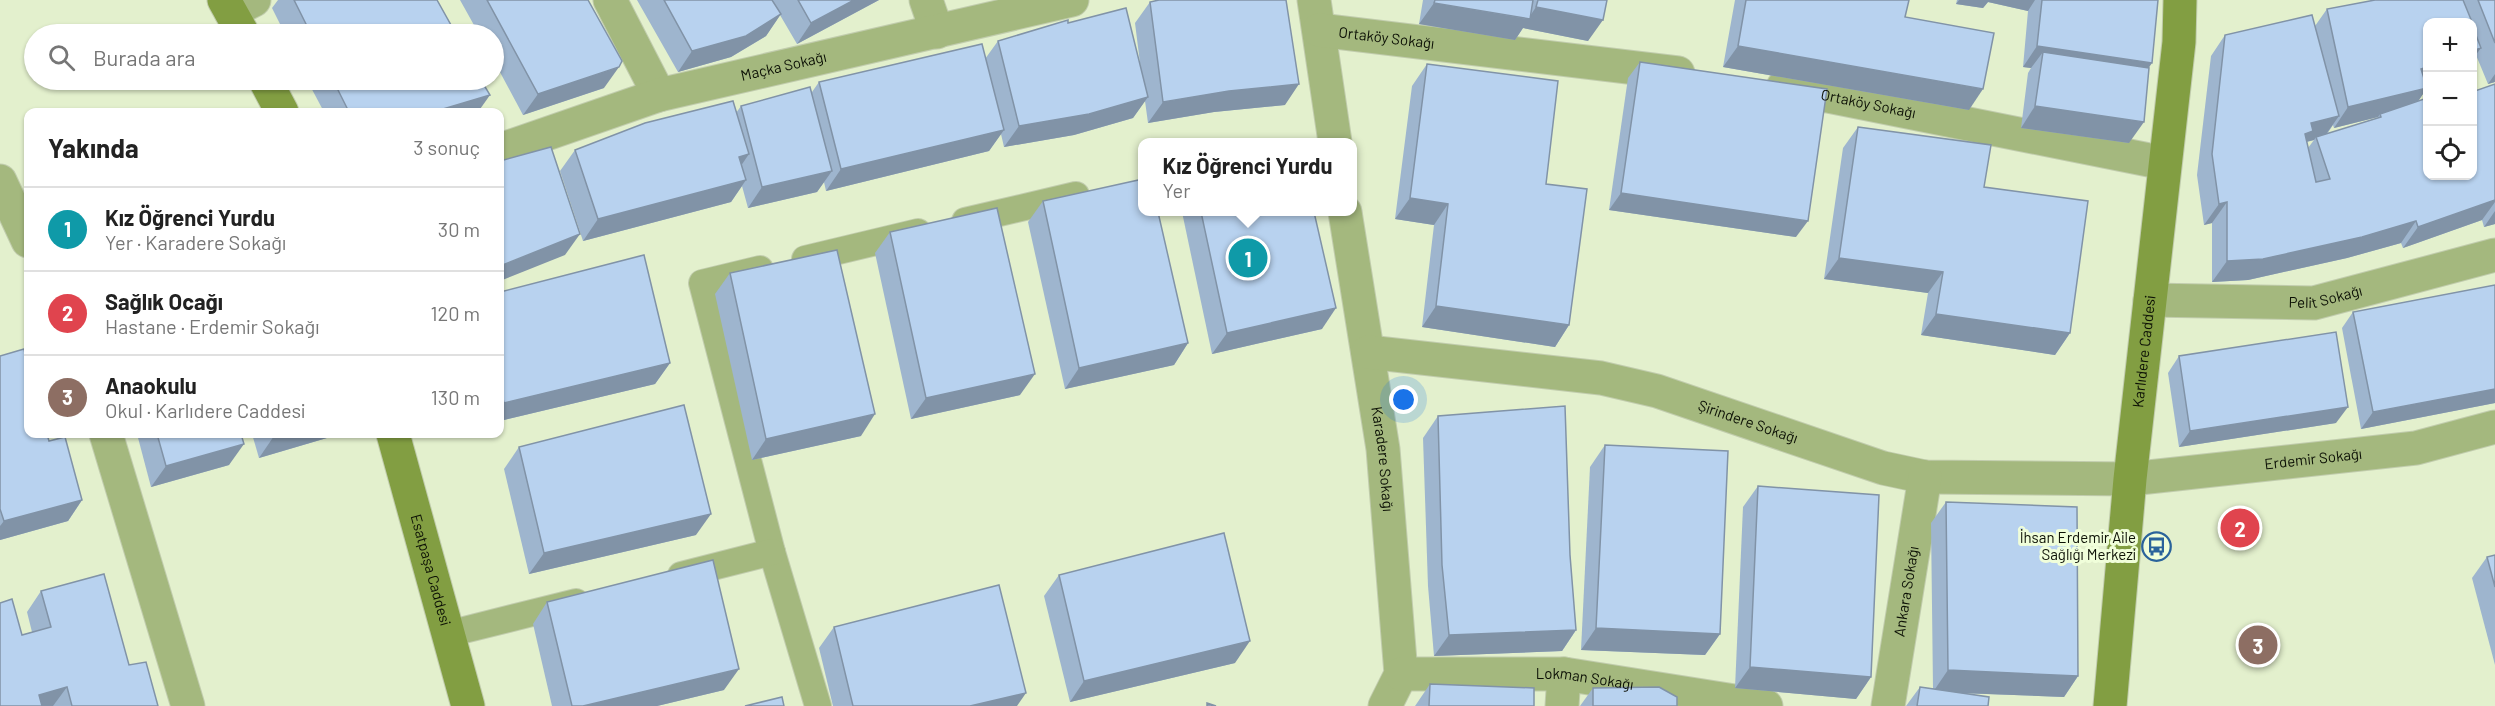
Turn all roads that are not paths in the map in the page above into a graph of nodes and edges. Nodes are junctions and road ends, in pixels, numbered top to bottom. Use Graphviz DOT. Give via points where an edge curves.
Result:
graph roads {
  1 [pos="610,0"];
  2 [pos="926,0"];
  3 [pos="1072,0"];
  4 [pos="2180,0"];
  5 [pos="1317,15"];
  6 [pos="937,32"];
  7 [pos="1702,76"];
  8 [pos="1749,82"];
  9 [pos="270,90"];
  10 [pos="659,95"];
  11 [pos="280,108"];
  12 [pos="1334,138"];
  13 [pos="504,149"];
  14 [pos="2164,163"];
  15 [pos="0,182"];
  16 [pos="1094,191"];
  17 [pos="1346,216"];
  18 [pos="24,233"];
  19 [pos="2495,255"];
  20 [pos="2150,300"];
  21 [pos="1368,352"];
  22 [pos="2495,427"];
  23 [pos="107,438"];
  24 [pos="394,438"];
  25 [pos="1924,477"];
  26 [pos="2130,479"];
  27 [pos="772,552"];
  28 [pos="656,581"];
  29 [pos="598,596"];
  30 [pos="448,634"];
  31 [pos="1401,674"];
  32 [pos="1563,690"];
  33 [pos="188,706"];
  34 [pos="468,706"];
  35 [pos="818,706"];
  36 [pos="1385,706"];
  37 [pos="1766,706"];
  38 [pos="1888,706"];
  39 [pos="2110,706"];
  1 -- 10 [label="street"];
  2 -- 6 [label="street"];
  3 -- 6 [label="street, Maçka Sokağı"];
  4 -- 14 [label="street, Karlıdere Caddesi" via="2179,42"];
  5 -- 7 [label="street, Ortaköy Sokağı"];
  5 -- 12 [label="street"];
  6 -- 10 [label="street, Maçka Sokağı"];
  8 -- 14 [label="street, Ortaköy Sokağı"];
  9 -- 11 [label="street"];
  10 -- 13 [label="street, Maçka Sokağı"];
  14 -- 20 [label="street, Karlıdere Caddesi"];
  15 -- 18 [label="street"];
  16 -- 27 [label="lane" via="702,283"];
  17 -- 21 [label="street, Karadere Sokağı"];
  19 -- 20 [label="street, Pelit Sokağı" via="2314,303"];
  20 -- 26 [label="street, Karlıdere Caddesi"];
  21 -- 25 [label="street, Şirindere Sokağı" via="1601,378 1657,391 1883,468"];
  21 -- 31 [label="street, Karadere Sokağı" via="1383,449"];
  22 -- 26 [label="street, Erdemir Sokağı" via="2416,448"];
  23 -- 33 [label="street"];
  24 -- 30 [label="street, Esatpaşa Caddesi"];
  25 -- 26 [label="street, Şirindere Sokağı"];
  25 -- 38 [label="street, Ankara Sokağı"];
  26 -- 39 [label="street, Karlıdere Caddesi"];
  27 -- 28 [label="lane"];
  27 -- 35 [label="lane"];
  29 -- 30 [label="lane"];
  30 -- 34 [label="street, Esatpaşa Caddesi"];
  31 -- 32 [label="street, Lokman Sokağı"];
  31 -- 36 [label="street"];
  32 -- 37 [label="street, Lokman Sokağı"];
}
